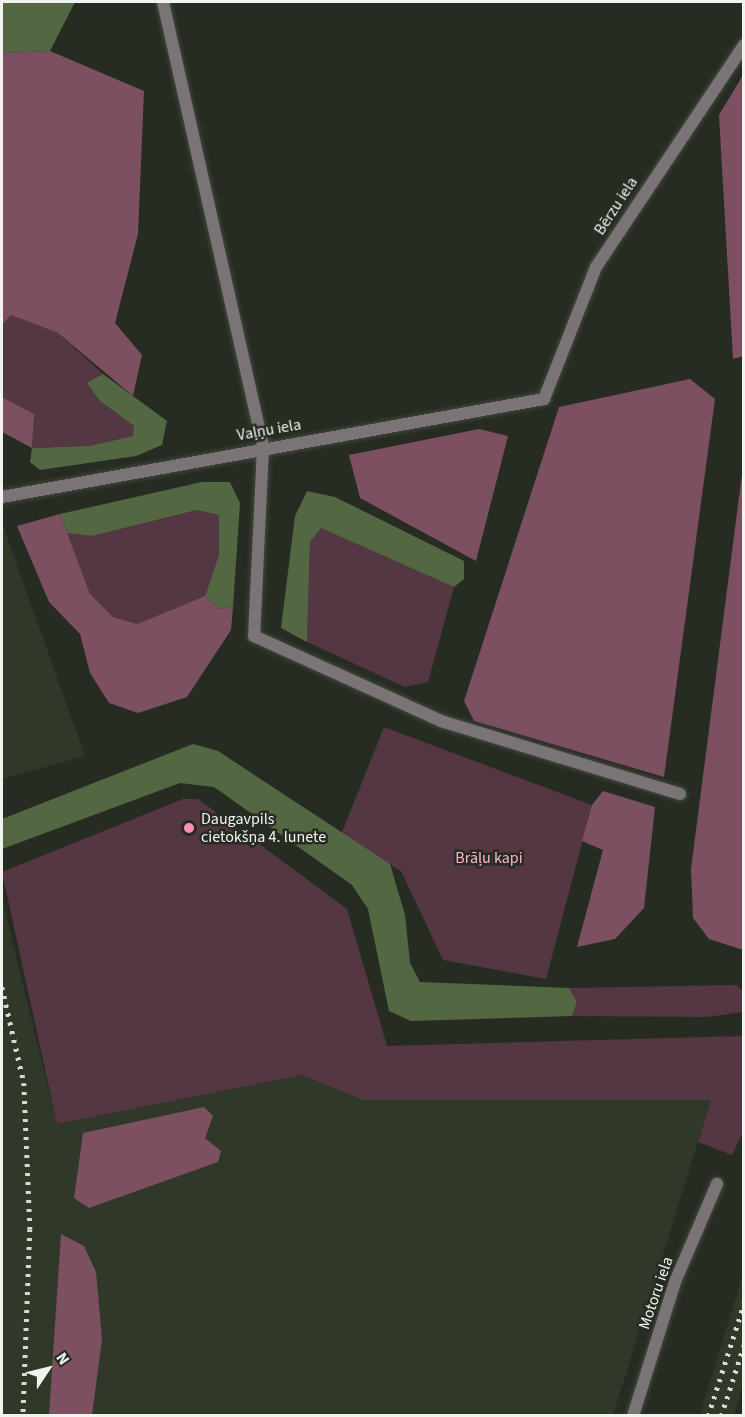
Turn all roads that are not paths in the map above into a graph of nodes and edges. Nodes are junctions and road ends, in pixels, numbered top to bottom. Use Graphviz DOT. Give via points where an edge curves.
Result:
graph roads {
  1 [pos="163,2"];
  2 [pos="744,45"];
  3 [pos="544,399"];
  4 [pos="263,447"];
  5 [pos="2,497"];
  6 [pos="680,794"];
  7 [pos="717,1184"];
  8 [pos="633,1416"];
  1 -- 4 [label="street"];
  2 -- 3 [label="street, Bērzu iela" via="596,267"];
  3 -- 4 [label="street, Vaļņu iela"];
  4 -- 5 [label="street, Vaļņu iela"];
  4 -- 6 [label="street" via="254,636 441,721"];
  7 -- 8 [label="street, Motoru iela" via="675,1282"];
}
